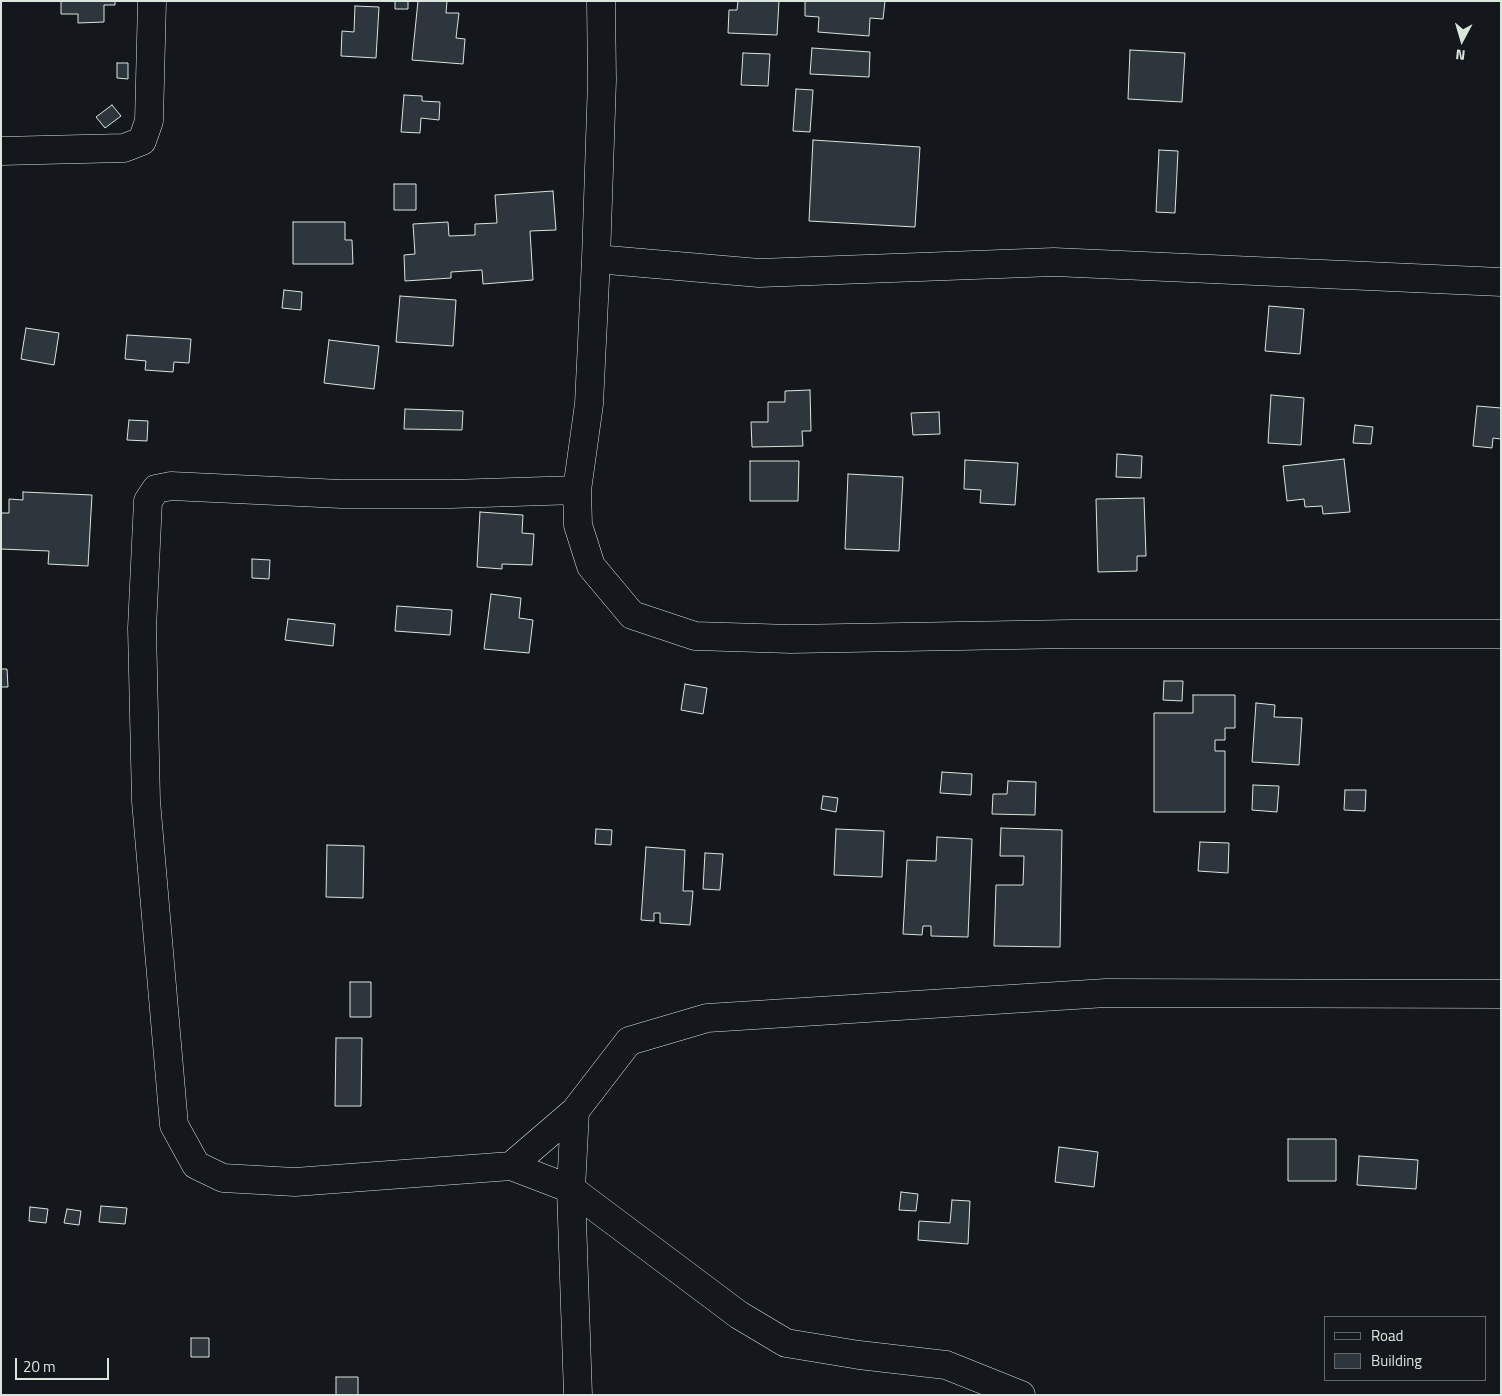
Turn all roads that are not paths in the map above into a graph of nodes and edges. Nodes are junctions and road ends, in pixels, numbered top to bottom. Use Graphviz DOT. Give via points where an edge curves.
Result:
graph roads {
  1 [pos="152,1"];
  2 [pos="601,1"];
  3 [pos="1,151"];
  4 [pos="596,259"];
  5 [pos="1501,282"];
  6 [pos="577,490"];
  7 [pos="1501,634"];
  8 [pos="1501,994"];
  9 [pos="575,1111"];
  10 [pos="510,1166"];
  11 [pos="571,1189"];
  12 [pos="578,1395"];
  13 [pos="1022,1395"];
  1 -- 3 [label="street" via="149,121 142,142 124,148"];
  2 -- 4 [label="street" via="602,80"];
  4 -- 5 [label="street" via="759,274 1054,262"];
  4 -- 6 [label="street" via="589,404"];
  6 -- 7 [label="street" via="578,525 591,566 616,597 632,615 696,636 791,639 1071,634"];
  6 -- 10 [label="street" via="341,494 172,486 156,489 148,501 142,628 146,801 174,1125 196,1164 223,1178 295,1182"];
  8 -- 9 [label="street" via="1106,993 707,1018 629,1041"];
  9 -- 10 [label="street"];
  9 -- 11 [label="street"];
  10 -- 11 [label="street"];
  11 -- 12 [label="street"];
  11 -- 13 [label="street" via="739,1315 786,1343 859,1356 946,1365"];
}
